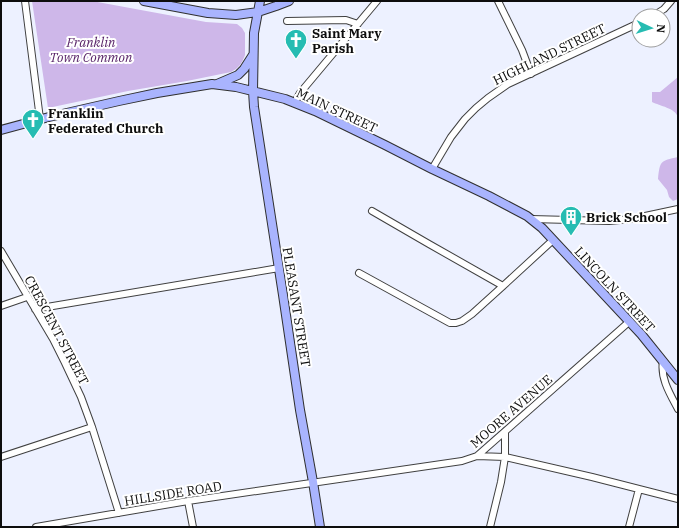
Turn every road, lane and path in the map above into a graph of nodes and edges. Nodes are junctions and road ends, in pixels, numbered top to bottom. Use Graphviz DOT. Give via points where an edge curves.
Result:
graph roads {
  1 [pos="25,1"];
  2 [pos="144,1"];
  3 [pos="260,1"];
  4 [pos="289,1"];
  5 [pos="377,1"];
  6 [pos="506,1"];
  7 [pos="499,3"];
  8 [pos="258,12"];
  9 [pos="287,21"];
  10 [pos="358,24"];
  11 [pos="631,27"];
  12 [pos="254,54"];
  13 [pos="531,74"];
  14 [pos="216,84"];
  15 [pos="253,91"];
  16 [pos="295,102"];
  17 [pos="40,119"];
  18 [pos="1,130"];
  19 [pos="432,169"];
  20 [pos="678,209"];
  21 [pos="372,211"];
  22 [pos="531,219"];
  23 [pos="553,240"];
  24 [pos="1,251"];
  25 [pos="279,268"];
  26 [pos="359,274"];
  27 [pos="503,286"];
  28 [pos="27,297"];
  29 [pos="1,306"];
  30 [pos="35,309"];
  31 [pos="630,321"];
  32 [pos="663,361"];
  33 [pos="678,380"];
  34 [pos="678,409"];
  35 [pos="92,427"];
  36 [pos="505,432"];
  37 [pos="477,456"];
  38 [pos="1,457"];
  39 [pos="505,457"];
  40 [pos="314,482"];
  41 [pos="639,489"];
  42 [pos="678,499"];
  43 [pos="188,501"];
  44 [pos="119,513"];
  45 [pos="36,527"];
  46 [pos="193,527"];
  47 [pos="320,527"];
  48 [pos="490,527"];
  49 [pos="629,527"];
  1 -- 17 [label="street"];
  2 -- 8 [label="main road" via="215,14 241,15"];
  3 -- 8 [label="main road, PLEASANT STREET"];
  4 -- 8 [label="main road"];
  5 -- 10 [label="street"];
  6 -- 7 [label="street"];
  7 -- 13 [label="street"];
  8 -- 12 [label="main road, PLEASANT STREET"];
  9 -- 10 [label="street" via="346,20"];
  10 -- 16 [label="street"];
  11 -- 13 [label="street, HIGHLAND STREET"];
  12 -- 14 [label="main road" via="238,75"];
  12 -- 15 [label="main road, PLEASANT STREET"];
  13 -- 19 [label="street, HIGHLAND STREET" via="508,84 476,108 451,137"];
  14 -- 15 [label="main road, MAIN STREET"];
  14 -- 17 [label="main road, MAIN STREET" via="119,101"];
  15 -- 16 [label="main road, MAIN STREET"];
  15 -- 25 [label="main road, PLEASANT STREET"];
  16 -- 19 [label="main road, MAIN STREET"];
  17 -- 18 [label="main road, MAIN STREET"];
  19 -- 22 [label="main road, MAIN STREET"];
  20 -- 22 [label="street" via="609,221"];
  21 -- 27 [label="street"];
  22 -- 23 [label="main road, LINCOLN STREET"];
  23 -- 27 [label="street"];
  23 -- 31 [label="main road, LINCOLN STREET"];
  24 -- 28 [label="street, CRESCENT STREET"];
  25 -- 30 [label="street"];
  25 -- 40 [label="main road, PLEASANT STREET" via="300,410"];
  26 -- 27 [label="street" via="450,323 462,321"];
  28 -- 29 [label="street"];
  28 -- 30 [label="street, CRESCENT STREET"];
  30 -- 35 [label="street, CRESCENT STREET" via="65,363"];
  31 -- 32 [label="main road, LINCOLN STREET"];
  31 -- 36 [label="street, MOORE AVENUE"];
  32 -- 33 [label="main road, LINCOLN STREET"];
  32 -- 34 [label="street" via="664,380"];
  35 -- 38 [label="street"];
  35 -- 44 [label="street, CRESCENT STREET"];
  36 -- 37 [label="street, MOORE AVENUE"];
  36 -- 39 [label="street"];
  37 -- 39 [label="street"];
  37 -- 40 [label="street, MOORE AVENUE" via="462,461"];
  39 -- 41 [label="street"];
  39 -- 48 [label="street"];
  40 -- 43 [label="street, HILLSIDE ROAD"];
  40 -- 47 [label="main road, PLEASANT STREET"];
  41 -- 42 [label="street"];
  41 -- 49 [label="street"];
  43 -- 44 [label="street, HILLSIDE ROAD"];
  43 -- 46 [label="street"];
  44 -- 45 [label="street, HILLSIDE ROAD"];
}
